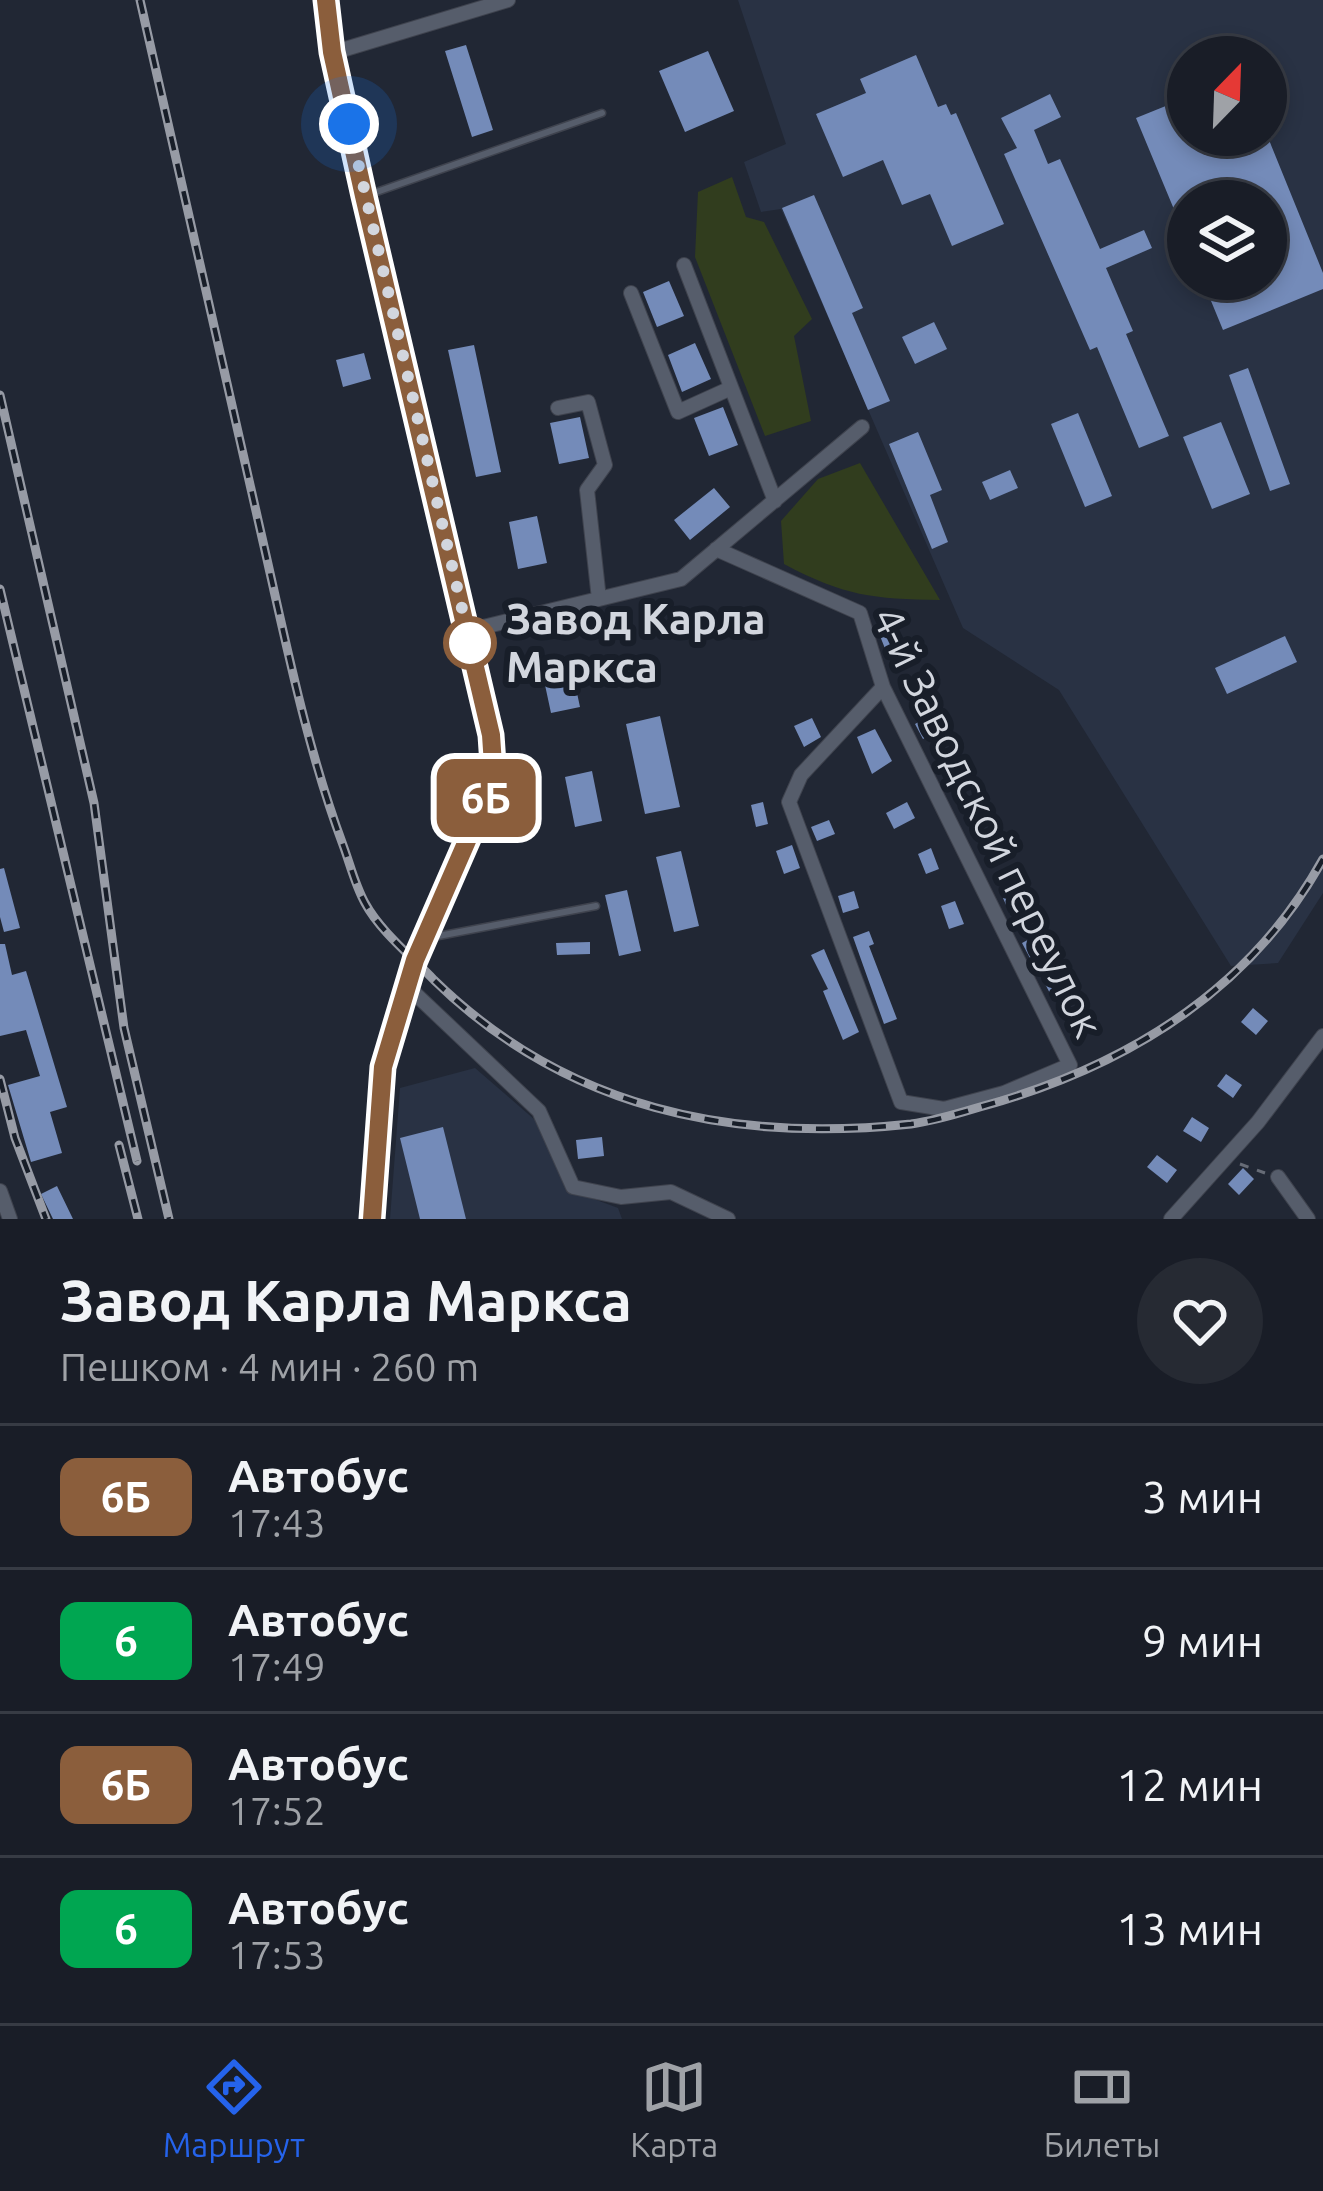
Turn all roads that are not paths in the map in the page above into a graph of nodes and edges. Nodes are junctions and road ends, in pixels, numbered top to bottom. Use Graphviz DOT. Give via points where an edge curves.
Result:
graph roads {
  1 [pos="326,0"];
  2 [pos="508,0"];
  3 [pos="332,52"];
  4 [pos="602,113"];
  5 [pos="364,196"];
  6 [pos="684,265"];
  7 [pos="631,293"];
  8 [pos="731,388"];
  9 [pos="558,408"];
  10 [pos="862,427"];
  11 [pos="775,500"];
  12 [pos="716,549"];
  13 [pos="599,599"];
  14 [pos="467,631"];
  15 [pos="884,687"];
  16 [pos="596,906"];
  17 [pos="424,938"];
  18 [pos="407,986"];
  19 [pos="1323,1036"];
  20 [pos="1278,1177"];
  21 [pos="0,1191"];
  22 [pos="10,1219"];
  23 [pos="372,1219"];
  24 [pos="728,1219"];
  25 [pos="1171,1219"];
  26 [pos="1308,1219"];
  1 -- 3 [label="street"];
  2 -- 3 [label="street"];
  3 -- 5 [label="street"];
  4 -- 5 [label="lane"];
  5 -- 14 [label="street"];
  6 -- 8 [label="street"];
  7 -- 8 [label="street" via="678,412"];
  8 -- 11 [label="street"];
  9 -- 13 [label="street" via="588,402 605,465 586,490"];
  10 -- 11 [label="street"];
  11 -- 12 [label="street"];
  12 -- 13 [label="street" via="681,579"];
  12 -- 15 [label="street, 4-й Заводской переулок" via="860,613"];
  13 -- 14 [label="street"];
  14 -- 17 [label="street" via="494,779"];
  15 -- 15 [label="street, 4-й Заводской переулок" via="1070,1065 944,1109 901,1102 789,802 801,775"];
  16 -- 17 [label="lane"];
  17 -- 18 [label="street"];
  18 -- 23 [label="street" via="383,1067"];
  18 -- 24 [label="street" via="539,1111 573,1187 621,1197 671,1192"];
  19 -- 25 [label="street"];
  20 -- 26 [label="street"];
  21 -- 22 [label="street"];
}
